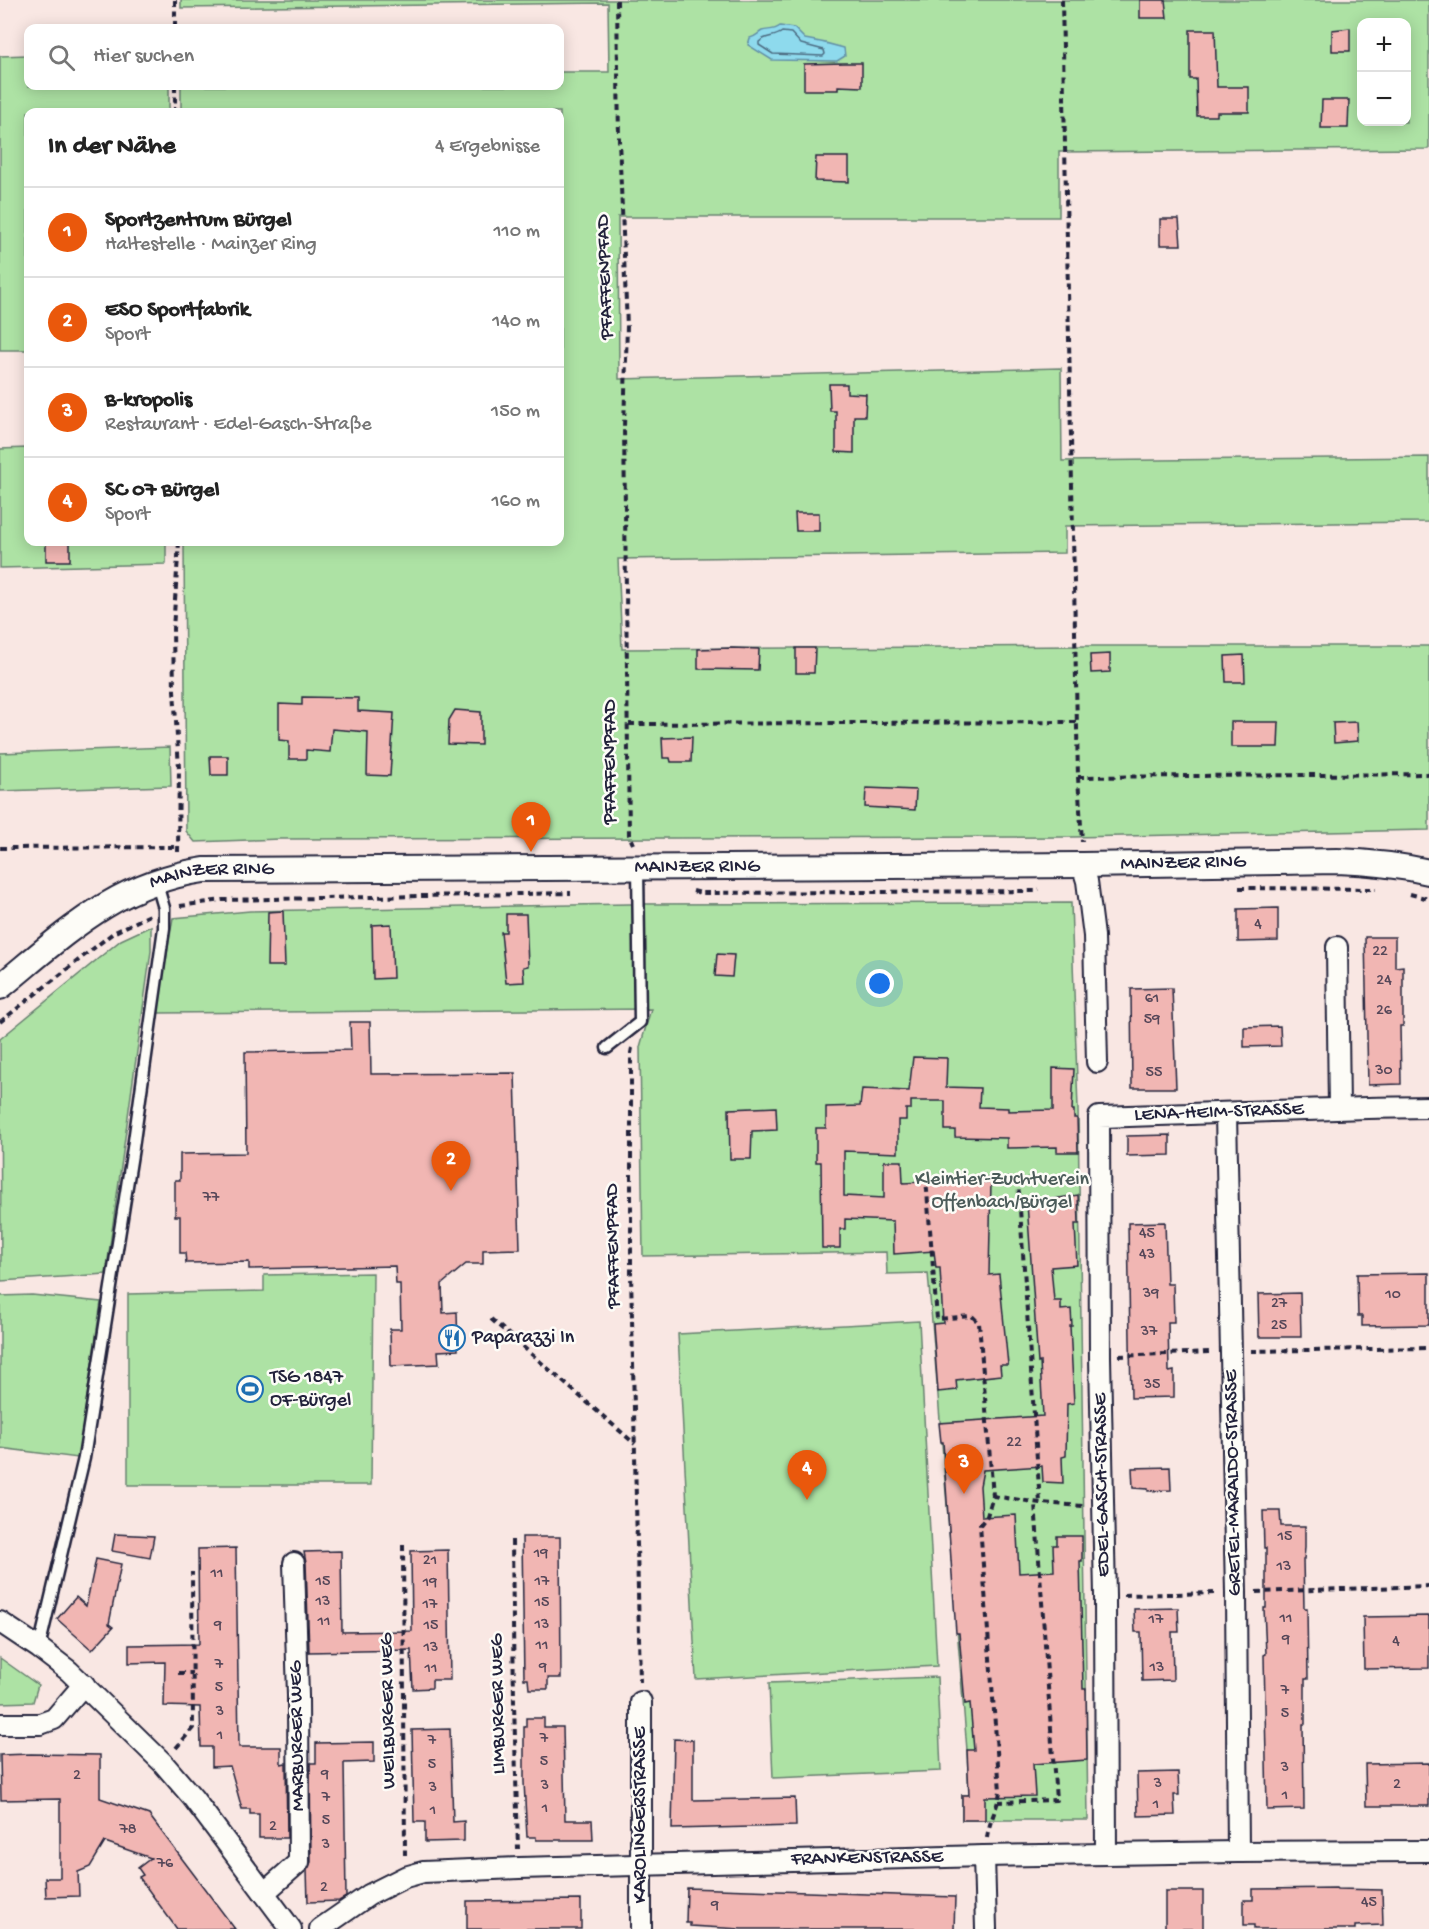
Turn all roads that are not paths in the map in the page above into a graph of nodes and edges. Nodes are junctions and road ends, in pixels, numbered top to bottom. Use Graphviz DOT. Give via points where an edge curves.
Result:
graph roads {
  1 [pos="1082,865"];
  2 [pos="638,867"];
  3 [pos="1429,872"];
  4 [pos="156,881"];
  5 [pos="1337,947"];
  6 [pos="0,987"];
  7 [pos="607,1048"];
  8 [pos="1097,1062"];
  9 [pos="1429,1107"];
  10 [pos="1339,1108"];
  11 [pos="1226,1114"];
  12 [pos="1099,1117"];
  13 [pos="294,1563"];
  14 [pos="0,1622"];
  15 [pos="39,1648"];
  16 [pos="84,1684"];
  17 [pos="640,1702"];
  18 [pos="0,1724"];
  19 [pos="1429,1851"];
  20 [pos="1238,1852"];
  21 [pos="1106,1854"];
  22 [pos="984,1856"];
  23 [pos="642,1865"];
  24 [pos="264,1893"];
  25 [pos="291,1929"];
  26 [pos="320,1929"];
  27 [pos="641,1929"];
  28 [pos="986,1929"];
  1 -- 2 [label="street, MAINZER RING"];
  1 -- 3 [label="street, MAINZER RING" via="1337,861 1377,862"];
  1 -- 8 [label="street" via="1088,881 1094,936"];
  2 -- 4 [label="street, MAINZER RING" via="234,869 204,870"];
  2 -- 7 [label="lane" via="640,1022"];
  4 -- 6 [label="street, MAINZER RING" via="100,908"];
  4 -- 15 [label="lane" via="164,908 164,928 133,1148 84,1458"];
  5 -- 10 [label="street"];
  9 -- 10 [label="street, LENA-HEIM-STRASSE"];
  10 -- 11 [label="street, LENA-HEIM-STRASSE"];
  11 -- 12 [label="street, LENA-HEIM-STRASSE"];
  11 -- 20 [label="street, GRETEL-MARALDO-STRASSE"];
  12 -- 21 [label="street, EDEL-GASCH-STRASSE"];
  13 -- 24 [label="street, MARBURGER WEG" via="299,1862"];
  14 -- 15 [label="street"];
  15 -- 16 [label="street"];
  16 -- 18 [label="street" via="54,1719 40,1724"];
  16 -- 24 [label="street" via="164,1762"];
  17 -- 23 [label="street, KAROLINGERSTRASSE"];
  19 -- 20 [label="street, FRANKENSTRASSE"];
  20 -- 21 [label="street, FRANKENSTRASSE"];
  21 -- 22 [label="street, FRANKENSTRASSE"];
  22 -- 23 [label="street, FRANKENSTRASSE"];
  22 -- 28 [label="street"];
  23 -- 26 [label="street, FRANKENSTRASSE" via="423,1872 369,1895"];
  23 -- 27 [label="street, KAROLINGERSTRASSE"];
  24 -- 25 [label="street"];
}
